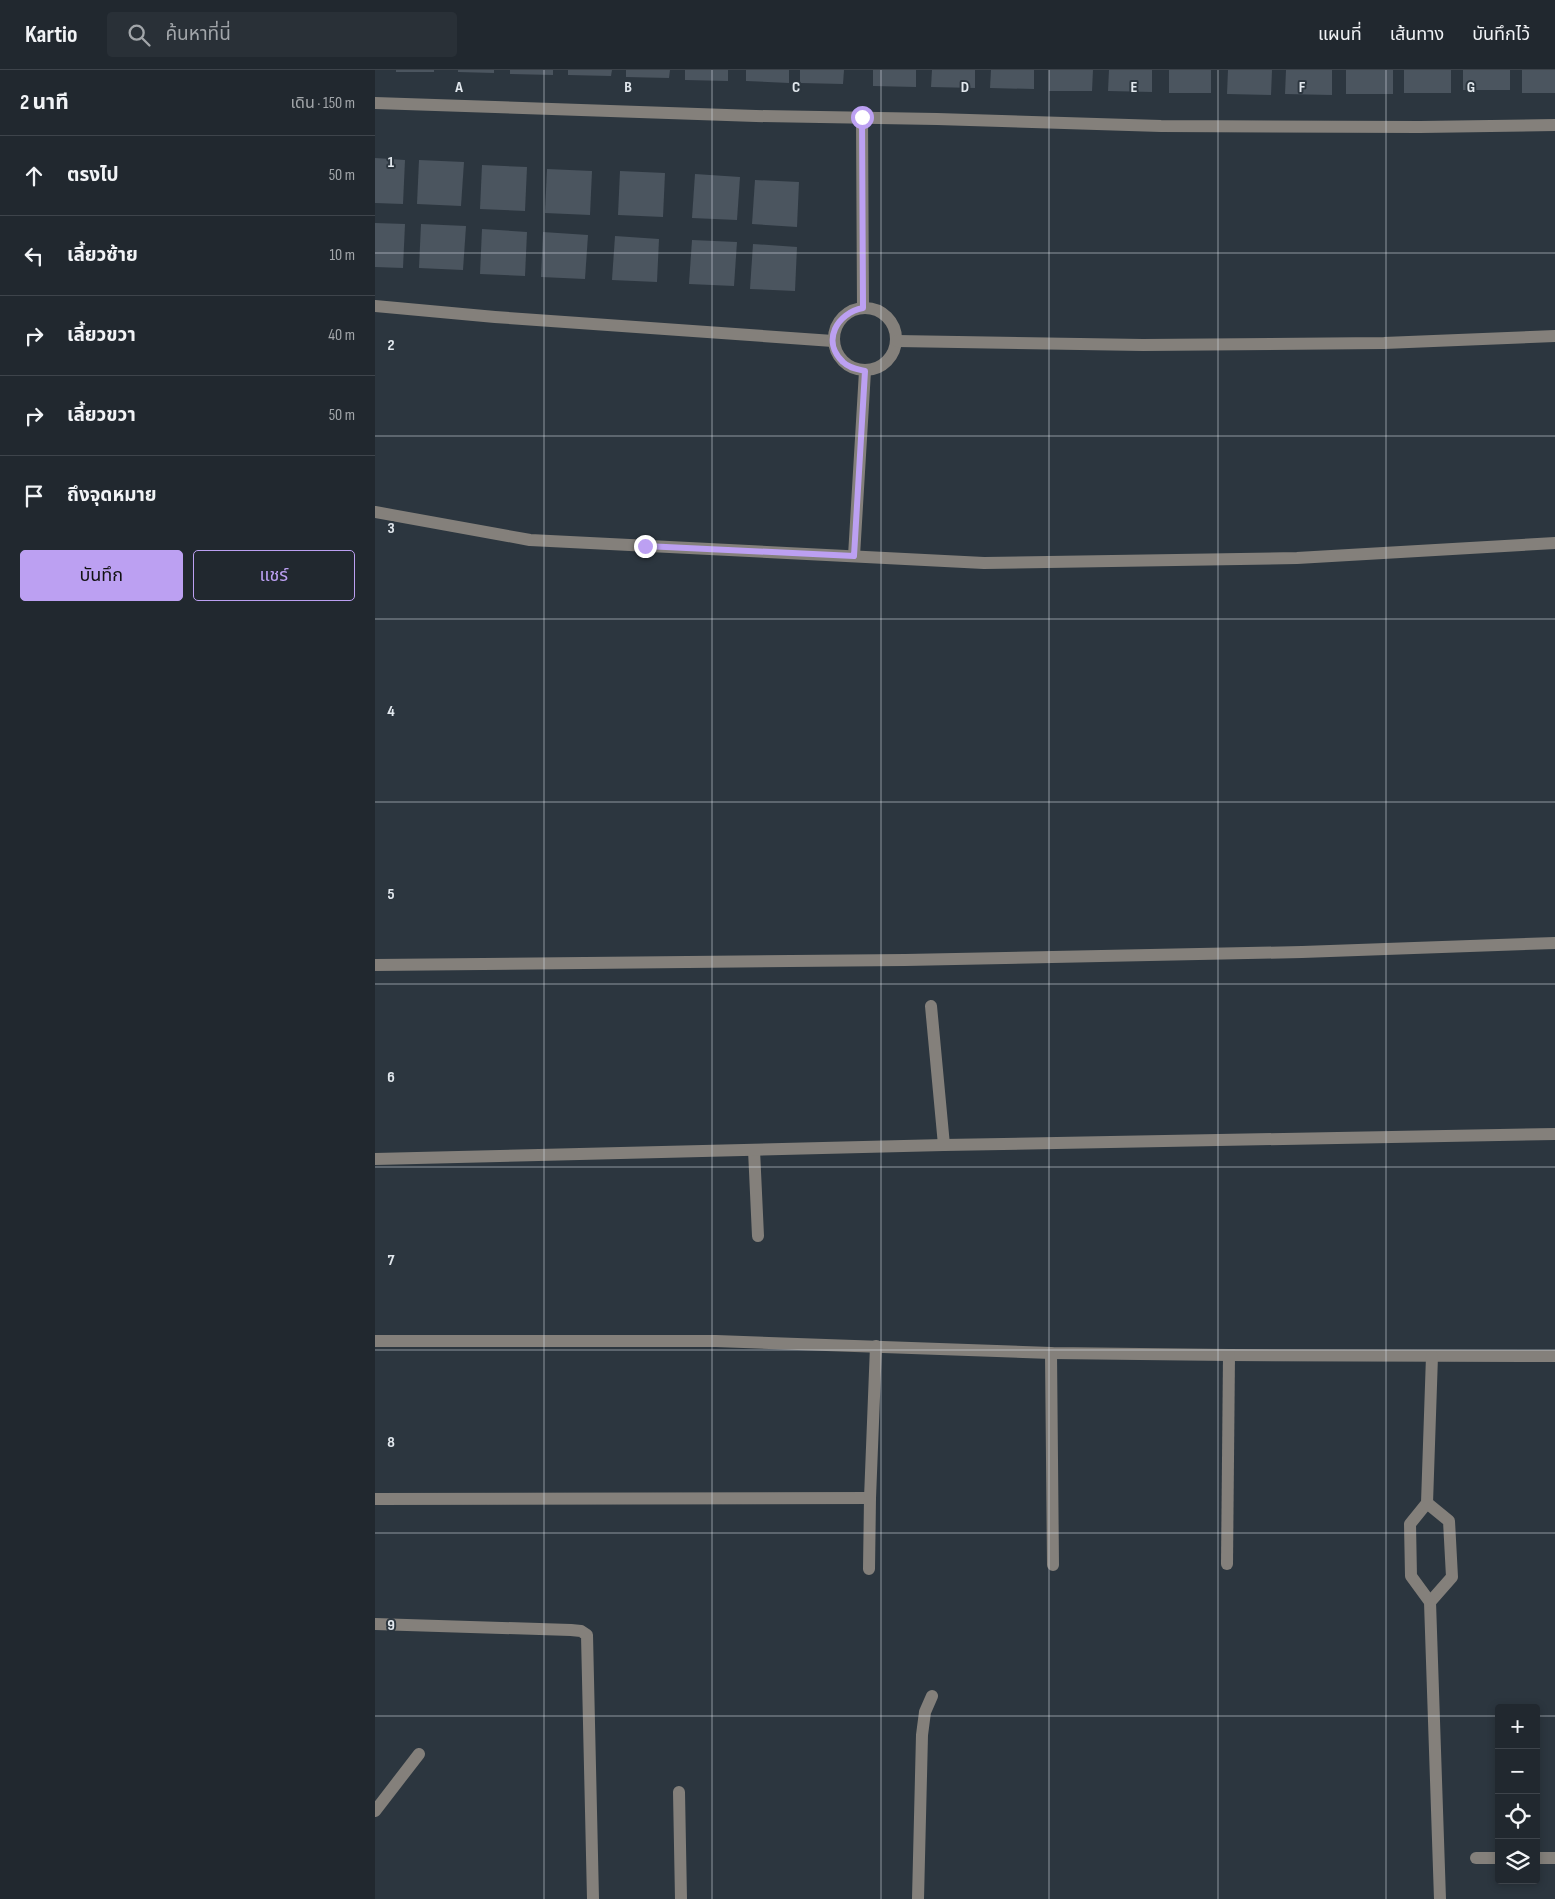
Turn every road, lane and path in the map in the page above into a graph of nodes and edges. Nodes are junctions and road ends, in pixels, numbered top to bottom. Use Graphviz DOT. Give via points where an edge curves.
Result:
graph roads {
  1 [pos="375,103"];
  2 [pos="862,117"];
  3 [pos="1555,125"];
  4 [pos="375,306"];
  5 [pos="863,308"];
  6 [pos="1555,336"];
  7 [pos="833,341"];
  8 [pos="897,341"];
  9 [pos="865,371"];
  10 [pos="375,512"];
  11 [pos="1555,543"];
  12 [pos="854,556"];
  13 [pos="1555,943"];
  14 [pos="375,965"];
  15 [pos="931,1006"];
  16 [pos="1555,1134"];
  17 [pos="943,1145"];
  18 [pos="754,1150"];
  19 [pos="375,1159"];
  20 [pos="759,1236"];
  21 [pos="375,1341"];
  22 [pos="876,1346"];
  23 [pos="1051,1353"];
  24 [pos="1229,1355"];
  25 [pos="1432,1356"];
  26 [pos="1555,1356"];
  27 [pos="870,1498"];
  28 [pos="375,1499"];
  29 [pos="1427,1503"];
  30 [pos="1227,1564"];
  31 [pos="1053,1565"];
  32 [pos="869,1569"];
  33 [pos="1429,1602"];
  34 [pos="375,1624"];
  35 [pos="932,1696"];
  36 [pos="419,1754"];
  37 [pos="679,1792"];
  38 [pos="375,1811"];
  39 [pos="1476,1858"];
  40 [pos="1495,1858"];
  41 [pos="1540,1858"];
  42 [pos="1555,1858"];
  43 [pos="593,1899"];
  44 [pos="681,1899"];
  45 [pos="918,1899"];
  46 [pos="1440,1899"];
  1 -- 2 [label="street"];
  2 -- 3 [label="street" via="1171,126"];
  2 -- 5 [label="street"];
  4 -- 7 [label="street"];
  5 -- 7 [label="street" via="845,315 834,331"];
  5 -- 8 [label="street" via="883,313 895,330"];
  6 -- 8 [label="street" via="1384,343 1143,345"];
  7 -- 9 [label="street" via="843,362"];
  8 -- 9 [label="street" via="887,362"];
  9 -- 12 [label="street"];
  10 -- 12 [label="street" via="531,540"];
  11 -- 12 [label="street" via="1277,559 984,563"];
  13 -- 14 [label="street" via="915,960"];
  15 -- 17 [label="street"];
  16 -- 17 [label="street"];
  17 -- 18 [label="street"];
  18 -- 19 [label="street"];
  18 -- 20 [label="street"];
  21 -- 22 [label="street" via="716,1341"];
  22 -- 23 [label="street"];
  22 -- 27 [label="street"];
  23 -- 24 [label="street"];
  23 -- 31 [label="street"];
  24 -- 25 [label="street"];
  24 -- 30 [label="street"];
  25 -- 26 [label="street"];
  25 -- 29 [label="street"];
  27 -- 28 [label="street"];
  27 -- 32 [label="street"];
  29 -- 33 [label="street" via="1411,1524 1411,1576"];
  29 -- 33 [label="street" via="1449,1521 1452,1577"];
  33 -- 46 [label="street"];
  34 -- 43 [label="street" via="571,1630 587,1635"];
  35 -- 45 [label="street" via="925,1712 922,1735"];
  36 -- 38 [label="street"];
  37 -- 44 [label="street"];
  39 -- 40 [label="street"];
  41 -- 42 [label="street"];
}
